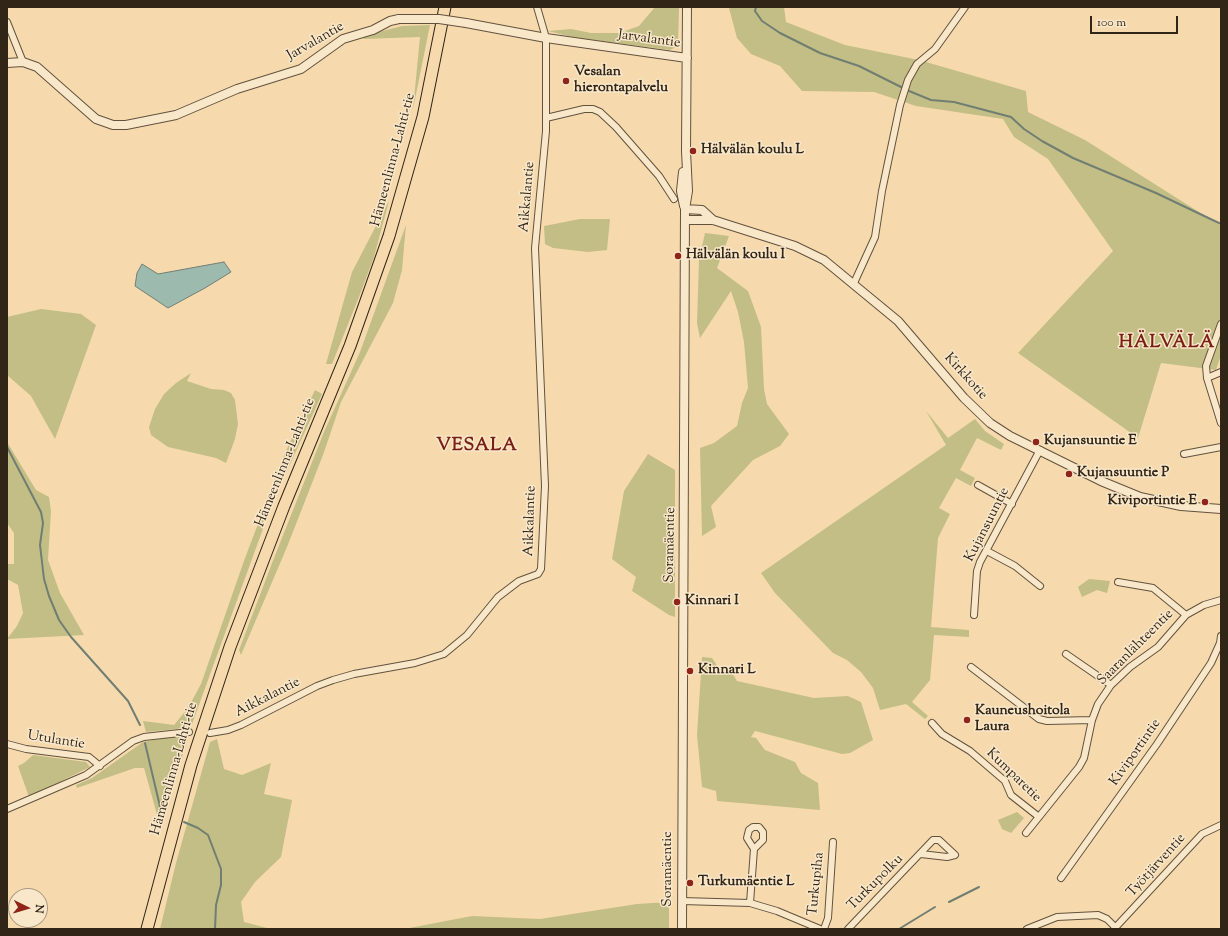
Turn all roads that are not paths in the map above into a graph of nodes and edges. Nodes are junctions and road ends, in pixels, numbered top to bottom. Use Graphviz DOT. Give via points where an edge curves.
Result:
graph roads {
  1 [pos="445,7"];
  2 [pos="537,7"];
  3 [pos="687,7"];
  4 [pos="965,7"];
  5 [pos="7,22"];
  6 [pos="546,38"];
  7 [pos="687,58"];
  8 [pos="23,62"];
  9 [pos="7,63"];
  10 [pos="546,118"];
  11 [pos="674,199"];
  12 [pos="685,208"];
  13 [pos="685,220"];
  14 [pos="713,220"];
  15 [pos="854,283"];
  16 [pos="1221,324"];
  17 [pos="1221,372"];
  18 [pos="1207,378"];
  19 [pos="1221,422"];
  20 [pos="1221,447"];
  21 [pos="1040,450"];
  22 [pos="1184,454"];
  23 [pos="978,486"];
  24 [pos="1012,504"];
  25 [pos="1221,509"];
  26 [pos="987,551"];
  27 [pos="1118,582"];
  28 [pos="1040,586"];
  29 [pos="1221,600"];
  30 [pos="974,615"];
  31 [pos="1186,615"];
  32 [pos="1221,636"];
  33 [pos="1066,654"];
  34 [pos="971,667"];
  35 [pos="1111,685"];
  36 [pos="1092,720"];
  37 [pos="932,723"];
  38 [pos="189,732"];
  39 [pos="210,733"];
  40 [pos="7,744"];
  41 [pos="100,766"];
  42 [pos="7,809"];
  43 [pos="1039,817"];
  44 [pos="1221,825"];
  45 [pos="1026,833"];
  46 [pos="833,842"];
  47 [pos="754,849"];
  48 [pos="921,854"];
  49 [pos="1061,878"];
  50 [pos="682,901"];
  51 [pos="750,903"];
  52 [pos="1114,928"];
  53 [pos="147,929"];
  54 [pos="682,929"];
  55 [pos="820,929"];
  56 [pos="824,929"];
  57 [pos="848,929"];
  58 [pos="1027,929"];
  1 -- 53 [label="highway, Hämeenlinna-Lahti-tie" via="423,117 389,236 350,346 230,646 191,765"];
  2 -- 6 [label="street, Aikkalantie"];
  3 -- 7 [label="street, Soramäentie"];
  4 -- 15 [label="street" via="935,49 917,64 908,80 900,105 875,237"];
  5 -- 8 [label="street"];
  6 -- 7 [label="street, Jarvalantie"];
  6 -- 8 [label="street, Jarvalantie, bridge" via="466,23 427,18 399,19 343,39 301,69 237,89 176,115 126,125 113,125 96,119 47,74"];
  6 -- 10 [label="street, Aikkalantie"];
  7 -- 12 [label="street, Soramäentie" via="688,191"];
  8 -- 9 [label="street, Jarvalantie"];
  10 -- 11 [label="street" via="584,109 600,112 650,165"];
  10 -- 39 [label="street, Aikkalantie" via="535,248 545,486 542,558 538,574 519,581 498,597 462,640 444,654 415,663 360,672 333,680 241,725"];
  12 -- 13 [label="street, Soramäentie"];
  12 -- 14 [label="street, Kirkkotie" via="702,210"];
  13 -- 14 [label="street, Kirkkotie"];
  13 -- 50 [label="street, Soramäentie"];
  14 -- 15 [label="street, Kirkkotie" via="811,252"];
  15 -- 21 [label="street, Kirkkotie" via="898,321 964,398 990,423"];
  16 -- 18 [label="street" via="1206,366"];
  17 -- 18 [label="street"];
  18 -- 19 [label="street"];
  20 -- 22 [label="street"];
  21 -- 24 [label="street, Kujansuuntie"];
  21 -- 25 [label="street, Kirkkotie" via="1101,481 1140,497 1181,506"];
  23 -- 24 [label="street"];
  24 -- 26 [label="street, Kujansuuntie"];
  26 -- 28 [label="street" via="1015,566"];
  26 -- 30 [label="street, Kujansuuntie" via="977,571"];
  27 -- 31 [label="street" via="1153,588"];
  29 -- 31 [label="street, Saaranlähteentie" via="1204,605"];
  31 -- 35 [label="street, Saaranlähteentie" via="1158,647 1130,667"];
  32 -- 49 [label="street, Kiviportintie" via="1212,663"];
  33 -- 35 [label="street"];
  34 -- 36 [label="street" via="1039,719"];
  35 -- 36 [label="street, Saaranlähteentie" via="1098,704"];
  36 -- 43 [label="street, Saaranlähteentie" via="1084,758"];
  37 -- 43 [label="street, Kumparetie" via="942,734 970,751 1005,781 1011,795"];
  38 -- 41 [label="street" via="144,736"];
  40 -- 41 [label="street, Utulantie" via="89,757"];
  41 -- 42 [label="street" via="86,775"];
  43 -- 45 [label="street, Saaranlähteentie"];
  44 -- 52 [label="street, Työtjärventie" via="1202,834"];
  46 -- 56 [label="street, Turkupiha" via="828,918"];
  47 -- 51 [label="street"];
  48 -- 48 [label="street, Turkupolku" via="948,857 955,855 939,840 933,840"];
  48 -- 57 [label="street, Turkupolku"];
  50 -- 51 [label="street"];
  50 -- 54 [label="street, Soramäentie"];
  51 -- 55 [label="street"];
  52 -- 58 [label="street" via="1107,919 1098,915 1057,918"];
}
